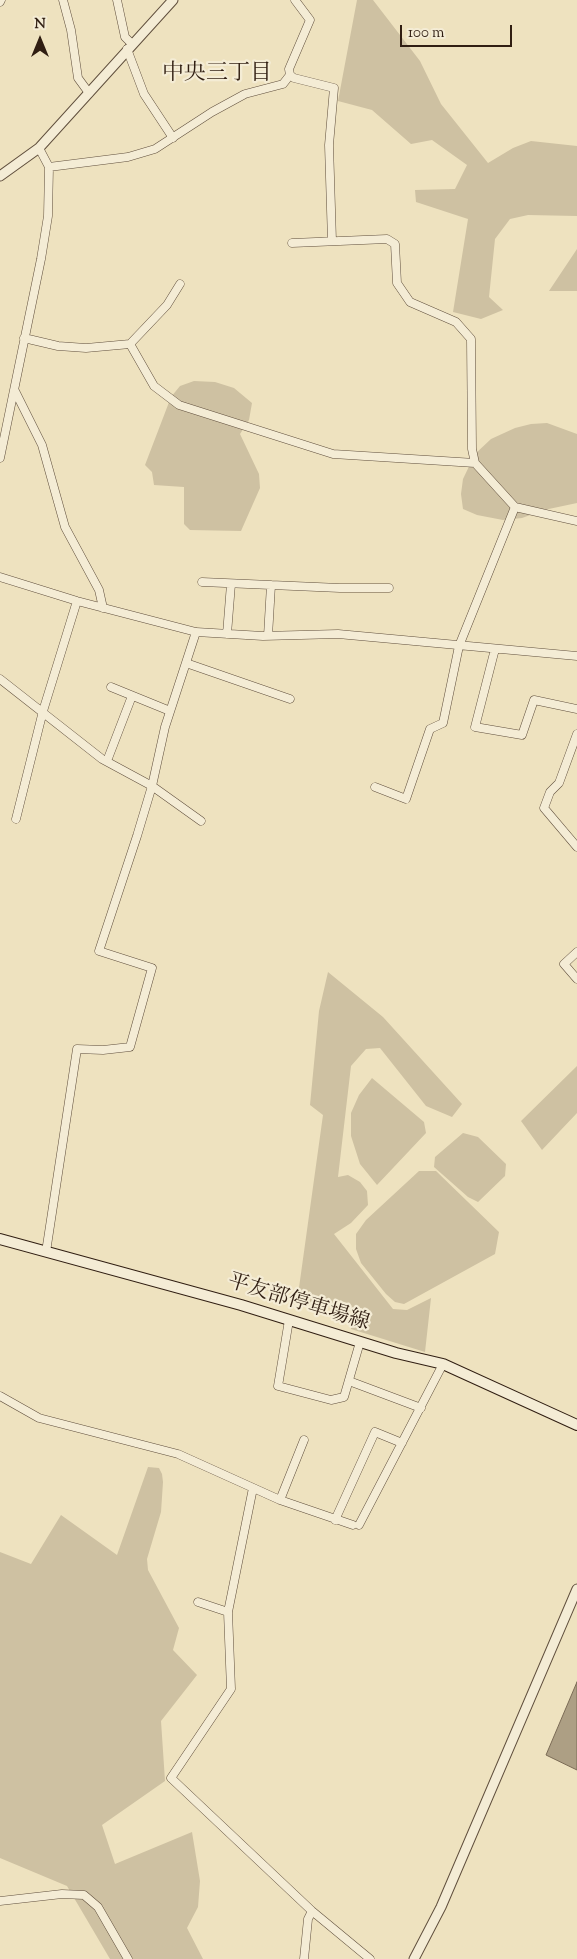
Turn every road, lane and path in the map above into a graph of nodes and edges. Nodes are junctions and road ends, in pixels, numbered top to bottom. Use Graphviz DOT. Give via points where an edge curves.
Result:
graph roads {
  1 [pos="63,0"];
  2 [pos="117,0"];
  3 [pos="173,0"];
  4 [pos="295,0"];
  5 [pos="130,46"];
  6 [pos="290,75"];
  7 [pos="89,93"];
  8 [pos="173,138"];
  9 [pos="39,148"];
  10 [pos="50,167"];
  11 [pos="0,176"];
  12 [pos="332,241"];
  13 [pos="292,243"];
  14 [pos="180,284"];
  15 [pos="24,338"];
  16 [pos="130,344"];
  17 [pos="15,391"];
  18 [pos="0,458"];
  19 [pos="475,463"];
  20 [pos="515,507"];
  21 [pos="577,521"];
  22 [pos="0,577"];
  23 [pos="202,582"];
  24 [pos="231,584"];
  25 [pos="271,586"];
  26 [pos="389,588"];
  27 [pos="77,601"];
  28 [pos="103,608"];
  29 [pos="196,632"];
  30 [pos="227,634"];
  31 [pos="268,636"];
  32 [pos="459,646"];
  33 [pos="495,649"];
  34 [pos="577,656"];
  35 [pos="186,663"];
  36 [pos="0,679"];
  37 [pos="111,687"];
  38 [pos="132,696"];
  39 [pos="290,699"];
  40 [pos="577,709"];
  41 [pos="43,710"];
  42 [pos="170,711"];
  43 [pos="577,734"];
  44 [pos="107,761"];
  45 [pos="152,786"];
  46 [pos="375,787"];
  47 [pos="16,819"];
  48 [pos="201,821"];
  49 [pos="577,847"];
  50 [pos="577,952"];
  51 [pos="577,979"];
  52 [pos="0,1239"];
  53 [pos="46,1252"];
  54 [pos="289,1320"];
  55 [pos="360,1342"];
  56 [pos="443,1364"];
  57 [pos="349,1381"];
  58 [pos="0,1396"];
  59 [pos="421,1408"];
  60 [pos="577,1425"];
  61 [pos="304,1440"];
  62 [pos="402,1443"];
  63 [pos="253,1488"];
  64 [pos="280,1500"];
  65 [pos="335,1520"];
  66 [pos="577,1589"];
  67 [pos="198,1602"];
  68 [pos="228,1612"];
  69 [pos="0,1901"];
  70 [pos="312,1911"];
  71 [pos="128,1959"];
  72 [pos="304,1959"];
  73 [pos="370,1959"];
  74 [pos="414,1959"];
  1 -- 7 [label="street" via="78,78"];
  2 -- 5 [label="street" via="124,37"];
  3 -- 5 [label="street"];
  4 -- 6 [label="street" via="310,20 289,69"];
  5 -- 7 [label="street"];
  5 -- 8 [label="street" via="144,94"];
  6 -- 8 [label="street" via="282,84 245,94"];
  6 -- 12 [label="street" via="334,88 329,145"];
  7 -- 9 [label="street"];
  8 -- 10 [label="street" via="128,158"];
  9 -- 10 [label="street"];
  9 -- 11 [label="street"];
  10 -- 15 [label="street" via="48,216"];
  12 -- 13 [label="street"];
  12 -- 19 [label="street" via="387,239 395,244 397,283 410,302 456,322 471,339 472,449"];
  14 -- 16 [label="street" via="167,305"];
  15 -- 16 [label="street" via="86,348"];
  15 -- 17 [label="street"];
  16 -- 19 [label="street" via="154,386 179,405 333,454"];
  17 -- 18 [label="street"];
  17 -- 28 [label="street" via="42,445 65,527 99,590"];
  19 -- 20 [label="street"];
  20 -- 21 [label="street"];
  20 -- 32 [label="street"];
  22 -- 27 [label="street"];
  23 -- 24 [label="street"];
  24 -- 25 [label="street"];
  24 -- 30 [label="street"];
  25 -- 26 [label="street"];
  25 -- 31 [label="street"];
  27 -- 28 [label="street"];
  27 -- 41 [label="street"];
  28 -- 29 [label="street"];
  29 -- 30 [label="street"];
  29 -- 35 [label="street"];
  30 -- 31 [label="street"];
  31 -- 32 [label="street" via="338,634"];
  32 -- 33 [label="street"];
  32 -- 46 [label="street" via="443,723 430,729 406,799"];
  33 -- 34 [label="street"];
  33 -- 40 [label="street" via="475,727 522,735 534,700"];
  35 -- 39 [label="street"];
  35 -- 42 [label="street"];
  36 -- 41 [label="street"];
  37 -- 38 [label="street"];
  38 -- 42 [label="street"];
  38 -- 44 [label="street"];
  41 -- 44 [label="street"];
  41 -- 47 [label="street"];
  42 -- 45 [label="street"];
  43 -- 49 [label="street" via="559,783 550,792 544,808"];
  44 -- 45 [label="street"];
  45 -- 48 [label="street"];
  45 -- 53 [label="street" via="99,951 152,968 130,1046 77,1049"];
  50 -- 51 [label="street" via="564,964"];
  52 -- 53 [label="main road, 平友部停車場線"];
  53 -- 54 [label="main road, 平友部停車場線"];
  54 -- 55 [label="main road, 平友部停車場線"];
  54 -- 57 [label="street" via="278,1386 331,1400 344,1397"];
  55 -- 56 [label="main road, 平友部停車場線"];
  55 -- 57 [label="street"];
  56 -- 59 [label="street"];
  56 -- 60 [label="main road, 平友部停車場線"];
  57 -- 59 [label="street"];
  58 -- 63 [label="street" via="39,1418 178,1454"];
  59 -- 62 [label="street"];
  61 -- 64 [label="street"];
  62 -- 65 [label="street" via="356,1525"];
  62 -- 65 [label="street" via="375,1432"];
  63 -- 64 [label="street"];
  63 -- 68 [label="street"];
  64 -- 65 [label="street"];
  66 -- 74 [label="street" via="441,1907"];
  67 -- 68 [label="street"];
  68 -- 70 [label="street" via="232,1689 171,1778"];
  69 -- 71 [label="street" via="62,1894 84,1895 98,1907"];
  70 -- 72 [label="street" via="308,1919"];
  70 -- 73 [label="street"];
}
